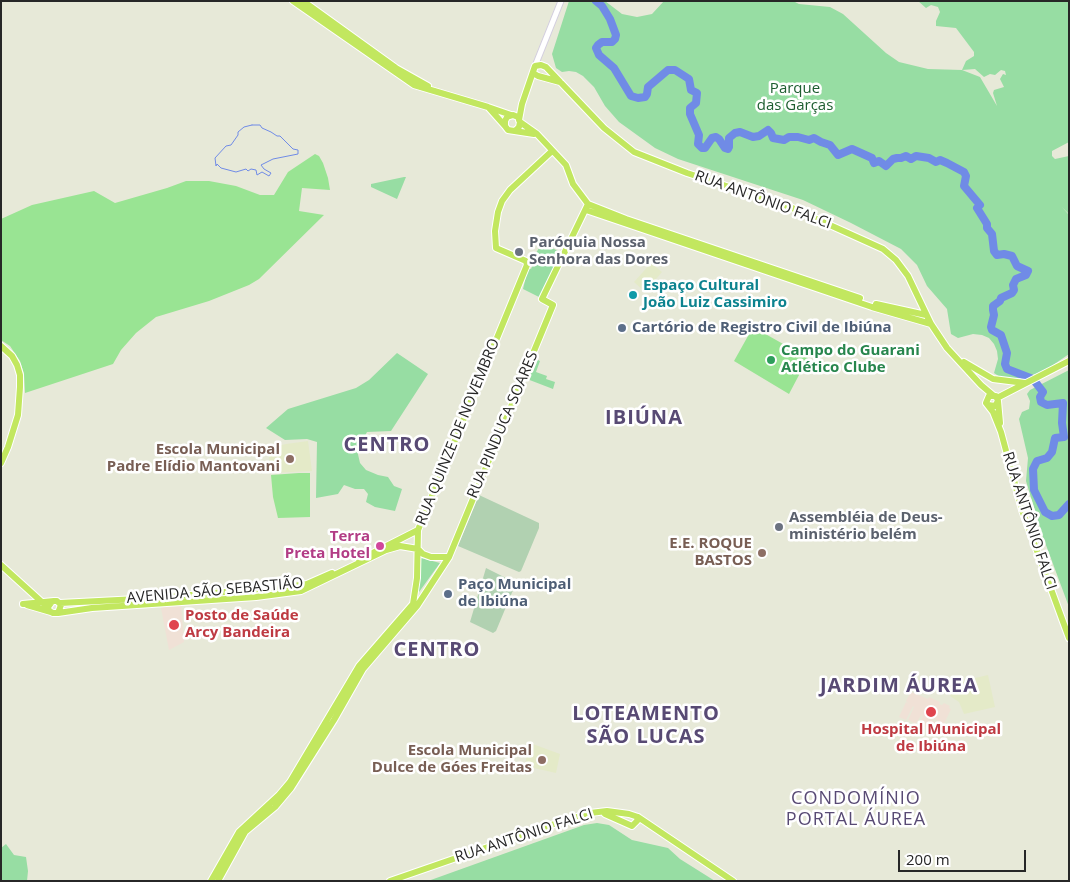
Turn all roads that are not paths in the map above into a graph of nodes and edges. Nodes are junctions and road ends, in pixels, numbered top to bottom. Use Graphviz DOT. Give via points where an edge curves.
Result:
graph roads {
  1 [pos="293,1"];
  2 [pos="561,1"];
  3 [pos="305,5"];
  4 [pos="542,49"];
  5 [pos="546,67"];
  6 [pos="534,70"];
  7 [pos="543,78"];
  8 [pos="562,82"];
  9 [pos="529,84"];
  10 [pos="488,107"];
  11 [pos="516,118"];
  12 [pos="505,126"];
  13 [pos="516,130"];
  14 [pos="537,134"];
  15 [pos="552,151"];
  16 [pos="587,207"];
  17 [pos="760,266"];
  18 [pos="920,301"];
  19 [pos="914,313"];
  20 [pos="926,315"];
  21 [pos="930,324"];
  22 [pos="1,346"];
  23 [pos="956,358"];
  24 [pos="1069,361"];
  25 [pos="1028,382"];
  26 [pos="981,385"];
  27 [pos="996,398"];
  28 [pos="987,402"];
  29 [pos="1001,432"];
  30 [pos="1,463"];
  31 [pos="418,530"];
  32 [pos="418,549"];
  33 [pos="449,557"];
  34 [pos="1,566"];
  35 [pos="25,587"];
  36 [pos="300,588"];
  37 [pos="55,602"];
  38 [pos="43,603"];
  39 [pos="92,605"];
  40 [pos="53,612"];
  41 [pos="1069,638"];
  42 [pos="361,667"];
  43 [pos="590,813"];
  44 [pos="638,817"];
  45 [pos="213,878"];
  46 [pos="390,881"];
  47 [pos="733,881"];
  1 -- 3 [label="main road"];
  2 -- 4 [label="street"];
  3 -- 10 [label="main road" via="414,85"];
  4 -- 5 [label="street"];
  4 -- 6 [label="street"];
  5 -- 6 [label="main road" via="541,65"];
  5 -- 7 [label="main road"];
  5 -- 8 [label="main road, RUA ANTÔNIO FALCI"];
  6 -- 7 [label="main road"];
  6 -- 9 [label="main road"];
  7 -- 8 [label="main road"];
  7 -- 9 [label="main road"];
  8 -- 18 [label="main road, RUA ANTÔNIO FALCI" via="604,128 634,152 790,207 883,249 901,266"];
  9 -- 11 [label="main road"];
  10 -- 11 [label="main road"];
  10 -- 12 [label="main road"];
  11 -- 12 [label="main road" via="507,117"];
  11 -- 13 [label="main road" via="519,126"];
  11 -- 14 [label="main road"];
  12 -- 13 [label="main road" via="508,130"];
  13 -- 14 [label="main road"];
  14 -- 15 [label="main road"];
  15 -- 16 [label="main road" via="566,165"];
  15 -- 31 [label="main road, RUA QUINZE DE NOVEMBRO" via="510,190 502,202 496,221 496,248 527,262"];
  16 -- 17 [label="main road"];
  16 -- 33 [label="main road, RUA PINDUCA SOARES" via="542,300 553,305"];
  17 -- 19 [label="main road"];
  17 -- 21 [label="main road"];
  18 -- 19 [label="main road"];
  18 -- 20 [label="main road, RUA ANTÔNIO FALCI"];
  19 -- 20 [label="main road"];
  20 -- 21 [label="main road, RUA ANTÔNIO FALCI"];
  21 -- 23 [label="main road, RUA ANTÔNIO FALCI"];
  22 -- 30 [label="main road" via="12,356 20,375 18,415"];
  23 -- 25 [label="main road" via="993,379"];
  23 -- 26 [label="main road, RUA ANTÔNIO FALCI"];
  24 -- 25 [label="main road"];
  25 -- 27 [label="main road"];
  26 -- 27 [label="main road, RUA ANTÔNIO FALCI"];
  26 -- 28 [label="main road, RUA ANTÔNIO FALCI"];
  27 -- 28 [label="main road" via="990,396"];
  27 -- 29 [label="main road, RUA ANTÔNIO FALCI"];
  28 -- 29 [label="main road, RUA ANTÔNIO FALCI"];
  29 -- 41 [label="main road, RUA ANTÔNIO FALCI" via="1022,510"];
  31 -- 32 [label="main road, RUA QUINZE DE NOVEMBRO"];
  31 -- 36 [label="main road, AVENIDA SÃO SEBASTIÃO"];
  32 -- 33 [label="main road, AVENIDA SÃO SEBASTIÃO" via="431,558"];
  32 -- 36 [label="main road, AVENIDA SÃO SEBASTIÃO" via="393,548"];
  32 -- 42 [label="main road, RUA QUINZE DE NOVEMBRO" via="413,604"];
  33 -- 42 [label="main road, RUA PINDUCA SOARES" via="417,606"];
  34 -- 35 [label="main road"];
  35 -- 37 [label="main road"];
  35 -- 38 [label="main road"];
  36 -- 39 [label="main road, AVENIDA SÃO SEBASTIÃO"];
  37 -- 38 [label="main road, AVENIDA SÃO SEBASTIÃO"];
  37 -- 39 [label="main road, AVENIDA SÃO SEBASTIÃO"];
  37 -- 40 [label="main road" via="48,607"];
  37 -- 40 [label="main road" via="61,608"];
  38 -- 40 [label="main road"];
  38 -- 40 [label="main road, AVENIDA SÃO SEBASTIÃO" via="23,604"];
  39 -- 40 [label="main road, AVENIDA SÃO SEBASTIÃO"];
  42 -- 45 [label="main road" via="290,782 239,832"];
  43 -- 44 [label="main road, RUA ANTÔNIO FALCI" via="619,812"];
  43 -- 44 [label="main road" via="606,814 632,826"];
  43 -- 46 [label="main road, RUA ANTÔNIO FALCI"];
  44 -- 47 [label="main road, RUA ANTÔNIO FALCI"];
}
